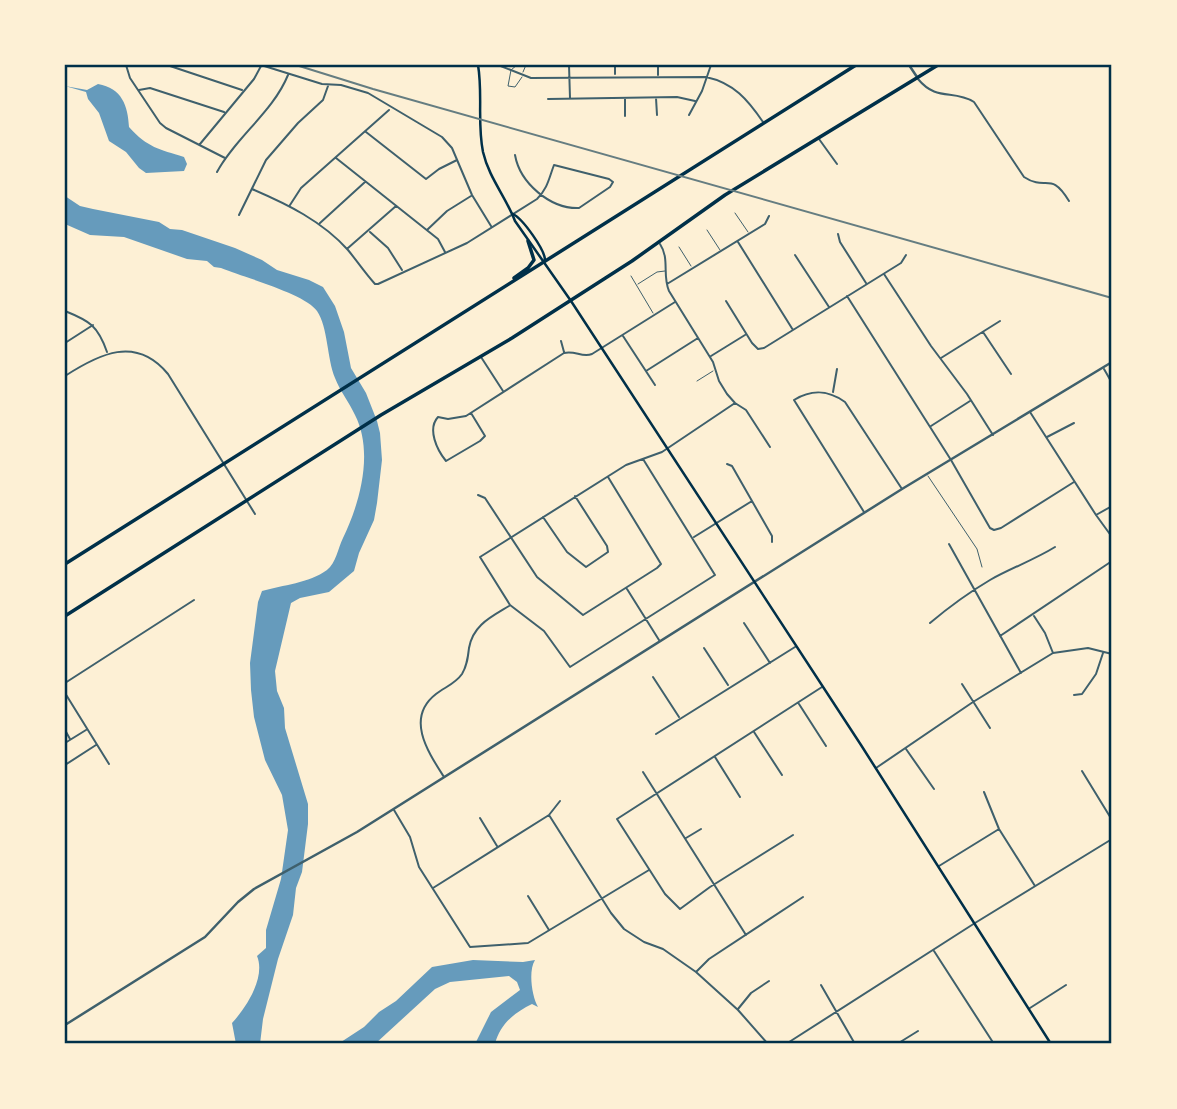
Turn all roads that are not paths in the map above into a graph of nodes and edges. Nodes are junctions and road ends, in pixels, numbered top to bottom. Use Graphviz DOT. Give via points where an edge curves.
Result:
graph roads {
  1 [pos="126,65"];
  2 [pos="167,65"];
  3 [pos="261,65"];
  4 [pos="479,65"];
  5 [pos="498,65"];
  6 [pos="517,65"];
  7 [pos="526,65"];
  8 [pos="569,65"];
  9 [pos="615,65"];
  10 [pos="658,65"];
  11 [pos="711,65"];
  12 [pos="856,65"];
  13 [pos="909,65"];
  14 [pos="939,65"];
  15 [pos="511,69"];
  16 [pos="288,74"];
  17 [pos="526,76"];
  18 [pos="615,76"];
  19 [pos="657,76"];
  20 [pos="569,77"];
  21 [pos="706,77"];
  22 [pos="918,78"];
  23 [pos="328,85"];
  24 [pos="138,90"];
  25 [pos="244,91"];
  26 [pos="625,97"];
  27 [pos="656,97"];
  28 [pos="570,98"];
  29 [pos="548,99"];
  30 [pos="695,101"];
  31 [pos="391,108"];
  32 [pos="226,113"];
  33 [pos="657,115"];
  34 [pos="689,115"];
  35 [pos="625,116"];
  36 [pos="764,123"];
  37 [pos="365,131"];
  38 [pos="818,138"];
  39 [pos="199,144"];
  40 [pos="515,155"];
  41 [pos="225,158"];
  42 [pos="336,158"];
  43 [pos="457,160"];
  44 [pos="837,164"];
  45 [pos="217,172"];
  46 [pos="366,181"];
  47 [pos="252,189"];
  48 [pos="542,194"];
  49 [pos="472,195"];
  50 [pos="1069,201"];
  51 [pos="396,205"];
  52 [pos="290,206"];
  53 [pos="735,213"];
  54 [pos="513,214"];
  55 [pos="239,215"];
  56 [pos="769,216"];
  57 [pos="319,224"];
  58 [pos="491,227"];
  59 [pos="707,229"];
  60 [pos="369,230"];
  61 [pos="427,230"];
  62 [pos="749,234"];
  63 [pos="838,234"];
  64 [pos="528,241"];
  65 [pos="658,242"];
  66 [pos="737,242"];
  67 [pos="679,247"];
  68 [pos="347,249"];
  69 [pos="721,252"];
  70 [pos="446,253"];
  71 [pos="795,255"];
  72 [pos="906,255"];
  73 [pos="545,260"];
  74 [pos="693,269"];
  75 [pos="402,271"];
  76 [pos="666,271"];
  77 [pos="884,273"];
  78 [pos="631,276"];
  79 [pos="666,284"];
  80 [pos="867,284"];
  81 [pos="636,285"];
  82 [pos="504,287"];
  83 [pos="848,296"];
  84 [pos="571,301"];
  85 [pos="726,301"];
  86 [pos="675,302"];
  87 [pos="829,308"];
  88 [pos="65,311"];
  89 [pos="655,315"];
  90 [pos="1000,321"];
  91 [pos="93,325"];
  92 [pos="793,330"];
  93 [pos="983,331"];
  94 [pos="746,334"];
  95 [pos="623,335"];
  96 [pos="698,338"];
  97 [pos="561,341"];
  98 [pos="65,343"];
  99 [pos="601,348"];
  100 [pos="564,353"];
  101 [pos="107,354"];
  102 [pos="480,356"];
  103 [pos="710,357"];
  104 [pos="940,359"];
  105 [pos="1112,362"];
  106 [pos="716,368"];
  107 [pos="1103,368"];
  108 [pos="837,369"];
  109 [pos="646,371"];
  110 [pos="1011,374"];
  111 [pos="65,376"];
  112 [pos="697,381"];
  113 [pos="1112,383"];
  114 [pos="655,385"];
  115 [pos="503,392"];
  116 [pos="833,393"];
  117 [pos="971,401"];
  118 [pos="736,404"];
  119 [pos="1030,412"];
  120 [pos="471,413"];
  121 [pos="1074,423"];
  122 [pos="930,427"];
  123 [pos="993,435"];
  124 [pos="1046,438"];
  125 [pos="770,447"];
  126 [pos="667,449"];
  127 [pos="643,459"];
  128 [pos="950,460"];
  129 [pos="727,464"];
  130 [pos="927,474"];
  131 [pos="608,477"];
  132 [pos="1074,482"];
  133 [pos="902,489"];
  134 [pos="478,495"];
  135 [pos="575,496"];
  136 [pos="752,501"];
  137 [pos="1112,506"];
  138 [pos="864,513"];
  139 [pos="255,514"];
  140 [pos="542,516"];
  141 [pos="1096,516"];
  142 [pos="716,523"];
  143 [pos="510,536"];
  144 [pos="1112,537"];
  145 [pos="693,538"];
  146 [pos="772,542"];
  147 [pos="949,544"];
  148 [pos="1055,547"];
  149 [pos="1112,561"];
  150 [pos="65,564"];
  151 [pos="982,567"];
  152 [pos="754,583"];
  153 [pos="626,588"];
  154 [pos="976,589"];
  155 [pos="194,600"];
  156 [pos="510,605"];
  157 [pos="1033,615"];
  158 [pos="65,616"];
  159 [pos="647,620"];
  160 [pos="744,623"];
  161 [pos="930,623"];
  162 [pos="999,636"];
  163 [pos="660,641"];
  164 [pos="795,647"];
  165 [pos="704,648"];
  166 [pos="1103,651"];
  167 [pos="1054,653"];
  168 [pos="1112,654"];
  169 [pos="770,663"];
  170 [pos="1021,673"];
  171 [pos="653,677"];
  172 [pos="65,683"];
  173 [pos="962,684"];
  174 [pos="729,687"];
  175 [pos="822,688"];
  176 [pos="65,693"];
  177 [pos="1074,695"];
  178 [pos="973,702"];
  179 [pos="798,703"];
  180 [pos="680,718"];
  181 [pos="990,728"];
  182 [pos="87,729"];
  183 [pos="65,730"];
  184 [pos="754,731"];
  185 [pos="656,734"];
  186 [pos="71,740"];
  187 [pos="65,743"];
  188 [pos="97,744"];
  189 [pos="826,746"];
  190 [pos="906,748"];
  191 [pos="715,756"];
  192 [pos="109,764"];
  193 [pos="65,765"];
  194 [pos="876,769"];
  195 [pos="1082,771"];
  196 [pos="643,772"];
  197 [pos="782,775"];
  198 [pos="444,777"];
  199 [pos="933,789"];
  200 [pos="984,792"];
  201 [pos="656,793"];
  202 [pos="740,797"];
  203 [pos="560,801"];
  204 [pos="394,809"];
  205 [pos="549,815"];
  206 [pos="480,818"];
  207 [pos="1112,820"];
  208 [pos="701,828"];
  209 [pos="999,829"];
  210 [pos="793,835"];
  211 [pos="685,839"];
  212 [pos="1112,839"];
  213 [pos="498,846"];
  214 [pos="938,866"];
  215 [pos="649,870"];
  216 [pos="714,885"];
  217 [pos="1035,886"];
  218 [pos="432,888"];
  219 [pos="528,897"];
  220 [pos="803,897"];
  221 [pos="602,899"];
  222 [pos="975,923"];
  223 [pos="549,930"];
  224 [pos="746,934"];
  225 [pos="933,950"];
  226 [pos="696,972"];
  227 [pos="769,981"];
  228 [pos="821,985"];
  229 [pos="1066,985"];
  230 [pos="1029,1009"];
  231 [pos="738,1010"];
  232 [pos="837,1011"];
  233 [pos="65,1025"];
  234 [pos="918,1031"];
  235 [pos="768,1044"];
  236 [pos="786,1044"];
  237 [pos="855,1044"];
  238 [pos="897,1044"];
  239 [pos="993,1044"];
  240 [pos="1051,1044"];
  1 -- 24 [label="street"];
  2 -- 25 [label="street"];
  3 -- 16 [label="street"];
  3 -- 25 [label="street"];
  4 -- 54 [label="main road" via="483,150 496,188"];
  5 -- 15 [label="street"];
  6 -- 15 [label="lane"];
  7 -- 17 [label="lane"];
  8 -- 20 [label="street"];
  9 -- 18 [label="street"];
  10 -- 19 [label="street"];
  11 -- 21 [label="street"];
  12 -- 36 [label="highway"];
  13 -- 22 [label="street"];
  14 -- 22 [label="highway"];
  15 -- 17 [label="street"];
  15 -- 17 [label="lane" via="511,88"];
  16 -- 23 [label="street"];
  16 -- 41 [label="street" via="279,94"];
  17 -- 20 [label="street"];
  18 -- 19 [label="street"];
  18 -- 20 [label="street"];
  19 -- 21 [label="street"];
  20 -- 28 [label="street"];
  21 -- 30 [label="street"];
  21 -- 36 [label="street" via="739,92"];
  22 -- 38 [label="highway"];
  22 -- 50 [label="street" via="933,93 974,102 1024,177 1055,183"];
  23 -- 31 [label="street" via="373,95"];
  23 -- 47 [label="street" via="323,100 266,160"];
  24 -- 32 [label="street" via="150,88"];
  24 -- 39 [label="street" via="166,128"];
  25 -- 32 [label="street"];
  26 -- 27 [label="street"];
  26 -- 28 [label="street"];
  26 -- 35 [label="street"];
  27 -- 30 [label="street"];
  27 -- 33 [label="street"];
  28 -- 29 [label="street"];
  30 -- 34 [label="street"];
  31 -- 37 [label="street"];
  31 -- 43 [label="street" via="446,140"];
  32 -- 39 [label="street"];
  36 -- 73 [label="highway"];
  37 -- 42 [label="street"];
  37 -- 43 [label="street" via="426,179"];
  38 -- 44 [label="street"];
  38 -- 65 [label="highway"];
  39 -- 41 [label="street"];
  40 -- 48 [label="street" via="522,176"];
  41 -- 45 [label="street"];
  42 -- 46 [label="street"];
  42 -- 52 [label="street" via="298,191"];
  43 -- 49 [label="street"];
  46 -- 51 [label="street"];
  46 -- 57 [label="street"];
  47 -- 52 [label="street"];
  47 -- 55 [label="street"];
  48 -- 48 [label="street" via="554,165 614,182 579,208 553,202"];
  48 -- 54 [label="street"];
  49 -- 58 [label="street"];
  49 -- 61 [label="street"];
  51 -- 60 [label="street"];
  51 -- 61 [label="street"];
  52 -- 57 [label="street"];
  53 -- 62 [label="lane"];
  54 -- 58 [label="street"];
  54 -- 64 [label="main road"];
  54 -- 73 [label="main road"];
  56 -- 62 [label="street" via="767,223"];
  57 -- 68 [label="street"];
  58 -- 70 [label="street"];
  59 -- 69 [label="lane"];
  60 -- 68 [label="street"];
  60 -- 75 [label="street" via="388,248"];
  61 -- 70 [label="street"];
  62 -- 66 [label="street"];
  63 -- 80 [label="street"];
  64 -- 73 [label="main road"];
  64 -- 82 [label="highway" via="533,262"];
  65 -- 76 [label="street" via="666,256"];
  65 -- 84 [label="highway"];
  66 -- 69 [label="street"];
  66 -- 92 [label="street"];
  67 -- 74 [label="lane"];
  68 -- 75 [label="street" via="379,284"];
  69 -- 74 [label="street"];
  70 -- 75 [label="street"];
  71 -- 87 [label="street"];
  72 -- 77 [label="street"];
  73 -- 82 [label="highway"];
  73 -- 84 [label="main road"];
  74 -- 79 [label="street"];
  76 -- 79 [label="street"];
  76 -- 81 [label="lane"];
  77 -- 80 [label="street"];
  77 -- 104 [label="street"];
  78 -- 81 [label="lane"];
  79 -- 86 [label="street"];
  80 -- 83 [label="street"];
  81 -- 89 [label="lane"];
  82 -- 150 [label="highway"];
  83 -- 87 [label="street"];
  83 -- 122 [label="street"];
  84 -- 99 [label="main road"];
  84 -- 102 [label="highway"];
  85 -- 94 [label="street"];
  86 -- 89 [label="street"];
  86 -- 96 [label="street"];
  87 -- 92 [label="street"];
  88 -- 91 [label="street"];
  89 -- 95 [label="street"];
  90 -- 93 [label="street"];
  91 -- 98 [label="street"];
  91 -- 101 [label="street"];
  92 -- 94 [label="street" via="758,349"];
  93 -- 104 [label="street"];
  93 -- 110 [label="street"];
  94 -- 103 [label="street"];
  95 -- 99 [label="street"];
  95 -- 109 [label="street"];
  96 -- 103 [label="street"];
  96 -- 109 [label="street"];
  97 -- 100 [label="street"];
  99 -- 100 [label="street" via="588,356"];
  99 -- 126 [label="main road"];
  100 -- 115 [label="street"];
  101 -- 111 [label="street"];
  101 -- 139 [label="street" via="136,353 164,369"];
  102 -- 115 [label="street"];
  102 -- 158 [label="highway"];
  103 -- 106 [label="street"];
  104 -- 117 [label="street"];
  105 -- 107 [label="street"];
  106 -- 112 [label="lane"];
  106 -- 118 [label="street"];
  107 -- 113 [label="street"];
  107 -- 119 [label="street"];
  108 -- 116 [label="street"];
  109 -- 114 [label="street"];
  115 -- 120 [label="street"];
  116 -- 133 [label="street" via="851,409"];
  116 -- 138 [label="street" via="811,392 794,400"];
  117 -- 122 [label="street"];
  117 -- 123 [label="street"];
  118 -- 125 [label="street" via="746,410"];
  118 -- 126 [label="street"];
  119 -- 123 [label="street"];
  119 -- 124 [label="street"];
  120 -- 120 [label="street" via="457,419 438,417 433,425 446,461 485,436"];
  121 -- 124 [label="street"];
  122 -- 128 [label="street"];
  123 -- 128 [label="street"];
  124 -- 132 [label="street"];
  126 -- 127 [label="street"];
  126 -- 142 [label="main road"];
  127 -- 131 [label="street"];
  127 -- 145 [label="street"];
  128 -- 130 [label="street"];
  128 -- 132 [label="street" via="994,530"];
  129 -- 136 [label="street"];
  130 -- 133 [label="street"];
  130 -- 151 [label="lane" via="977,549"];
  131 -- 135 [label="street"];
  131 -- 153 [label="street" via="661,564"];
  132 -- 141 [label="street"];
  133 -- 138 [label="street"];
  134 -- 143 [label="street" via="485,498"];
  135 -- 140 [label="street"];
  135 -- 140 [label="street" via="608,552 586,567 567,552"];
  136 -- 142 [label="street"];
  136 -- 146 [label="street"];
  137 -- 141 [label="street"];
  138 -- 152 [label="street"];
  140 -- 143 [label="street"];
  141 -- 144 [label="street"];
  142 -- 145 [label="street"];
  142 -- 152 [label="main road"];
  143 -- 153 [label="street" via="537,577 579,615"];
  143 -- 156 [label="street" via="480,556"];
  145 -- 159 [label="street" via="715,575"];
  147 -- 154 [label="street"];
  148 -- 154 [label="street"];
  149 -- 157 [label="street"];
  152 -- 163 [label="street"];
  152 -- 164 [label="main road"];
  153 -- 159 [label="street"];
  154 -- 161 [label="street"];
  154 -- 162 [label="street"];
  155 -- 172 [label="street"];
  156 -- 159 [label="street" via="544,631 570,667"];
  156 -- 198 [label="street" via="480,625 460,677 431,699 422,713 422,740"];
  157 -- 162 [label="street"];
  157 -- 167 [label="street"];
  159 -- 163 [label="street"];
  160 -- 169 [label="street"];
  162 -- 170 [label="street"];
  163 -- 198 [label="street"];
  164 -- 169 [label="street"];
  164 -- 175 [label="main road"];
  165 -- 174 [label="street"];
  166 -- 167 [label="street"];
  166 -- 168 [label="street"];
  166 -- 177 [label="street" via="1090,686"];
  167 -- 170 [label="street"];
  169 -- 174 [label="street"];
  170 -- 178 [label="street"];
  171 -- 180 [label="street"];
  173 -- 178 [label="street"];
  174 -- 180 [label="street"];
  175 -- 179 [label="street"];
  175 -- 194 [label="main road"];
  176 -- 182 [label="street"];
  178 -- 181 [label="street"];
  178 -- 190 [label="street"];
  179 -- 184 [label="street"];
  179 -- 189 [label="street"];
  180 -- 185 [label="street"];
  182 -- 186 [label="street"];
  182 -- 188 [label="street"];
  183 -- 186 [label="street"];
  184 -- 191 [label="street"];
  184 -- 197 [label="street"];
  186 -- 187 [label="street"];
  188 -- 192 [label="street"];
  188 -- 193 [label="street"];
  190 -- 194 [label="street"];
  190 -- 199 [label="street"];
  191 -- 201 [label="street"];
  191 -- 202 [label="street"];
  194 -- 214 [label="main road"];
  195 -- 207 [label="street"];
  196 -- 201 [label="street"];
  198 -- 204 [label="street"];
  200 -- 209 [label="street"];
  201 -- 211 [label="street"];
  201 -- 215 [label="street" via="617,819"];
  203 -- 205 [label="street"];
  204 -- 218 [label="street"];
  204 -- 233 [label="street" via="245,896 205,937"];
  205 -- 213 [label="street"];
  205 -- 221 [label="street"];
  206 -- 213 [label="street"];
  208 -- 211 [label="street"];
  209 -- 214 [label="street"];
  209 -- 217 [label="street"];
  210 -- 216 [label="street"];
  211 -- 216 [label="street"];
  212 -- 217 [label="street"];
  213 -- 218 [label="street"];
  214 -- 222 [label="main road"];
  215 -- 216 [label="street" via="680,909"];
  215 -- 221 [label="street"];
  216 -- 224 [label="street"];
  217 -- 222 [label="street"];
  218 -- 223 [label="street" via="470,947 523,944"];
  219 -- 223 [label="street"];
  220 -- 224 [label="street"];
  221 -- 223 [label="street"];
  221 -- 226 [label="street" via="629,933"];
  222 -- 225 [label="street"];
  222 -- 230 [label="main road"];
  224 -- 226 [label="street"];
  225 -- 232 [label="street"];
  225 -- 239 [label="street"];
  226 -- 231 [label="street"];
  227 -- 231 [label="street" via="751,993"];
  228 -- 232 [label="street"];
  229 -- 230 [label="street"];
  230 -- 240 [label="main road"];
  231 -- 235 [label="street"];
  232 -- 236 [label="street"];
  232 -- 237 [label="street"];
  234 -- 238 [label="street"];
}
